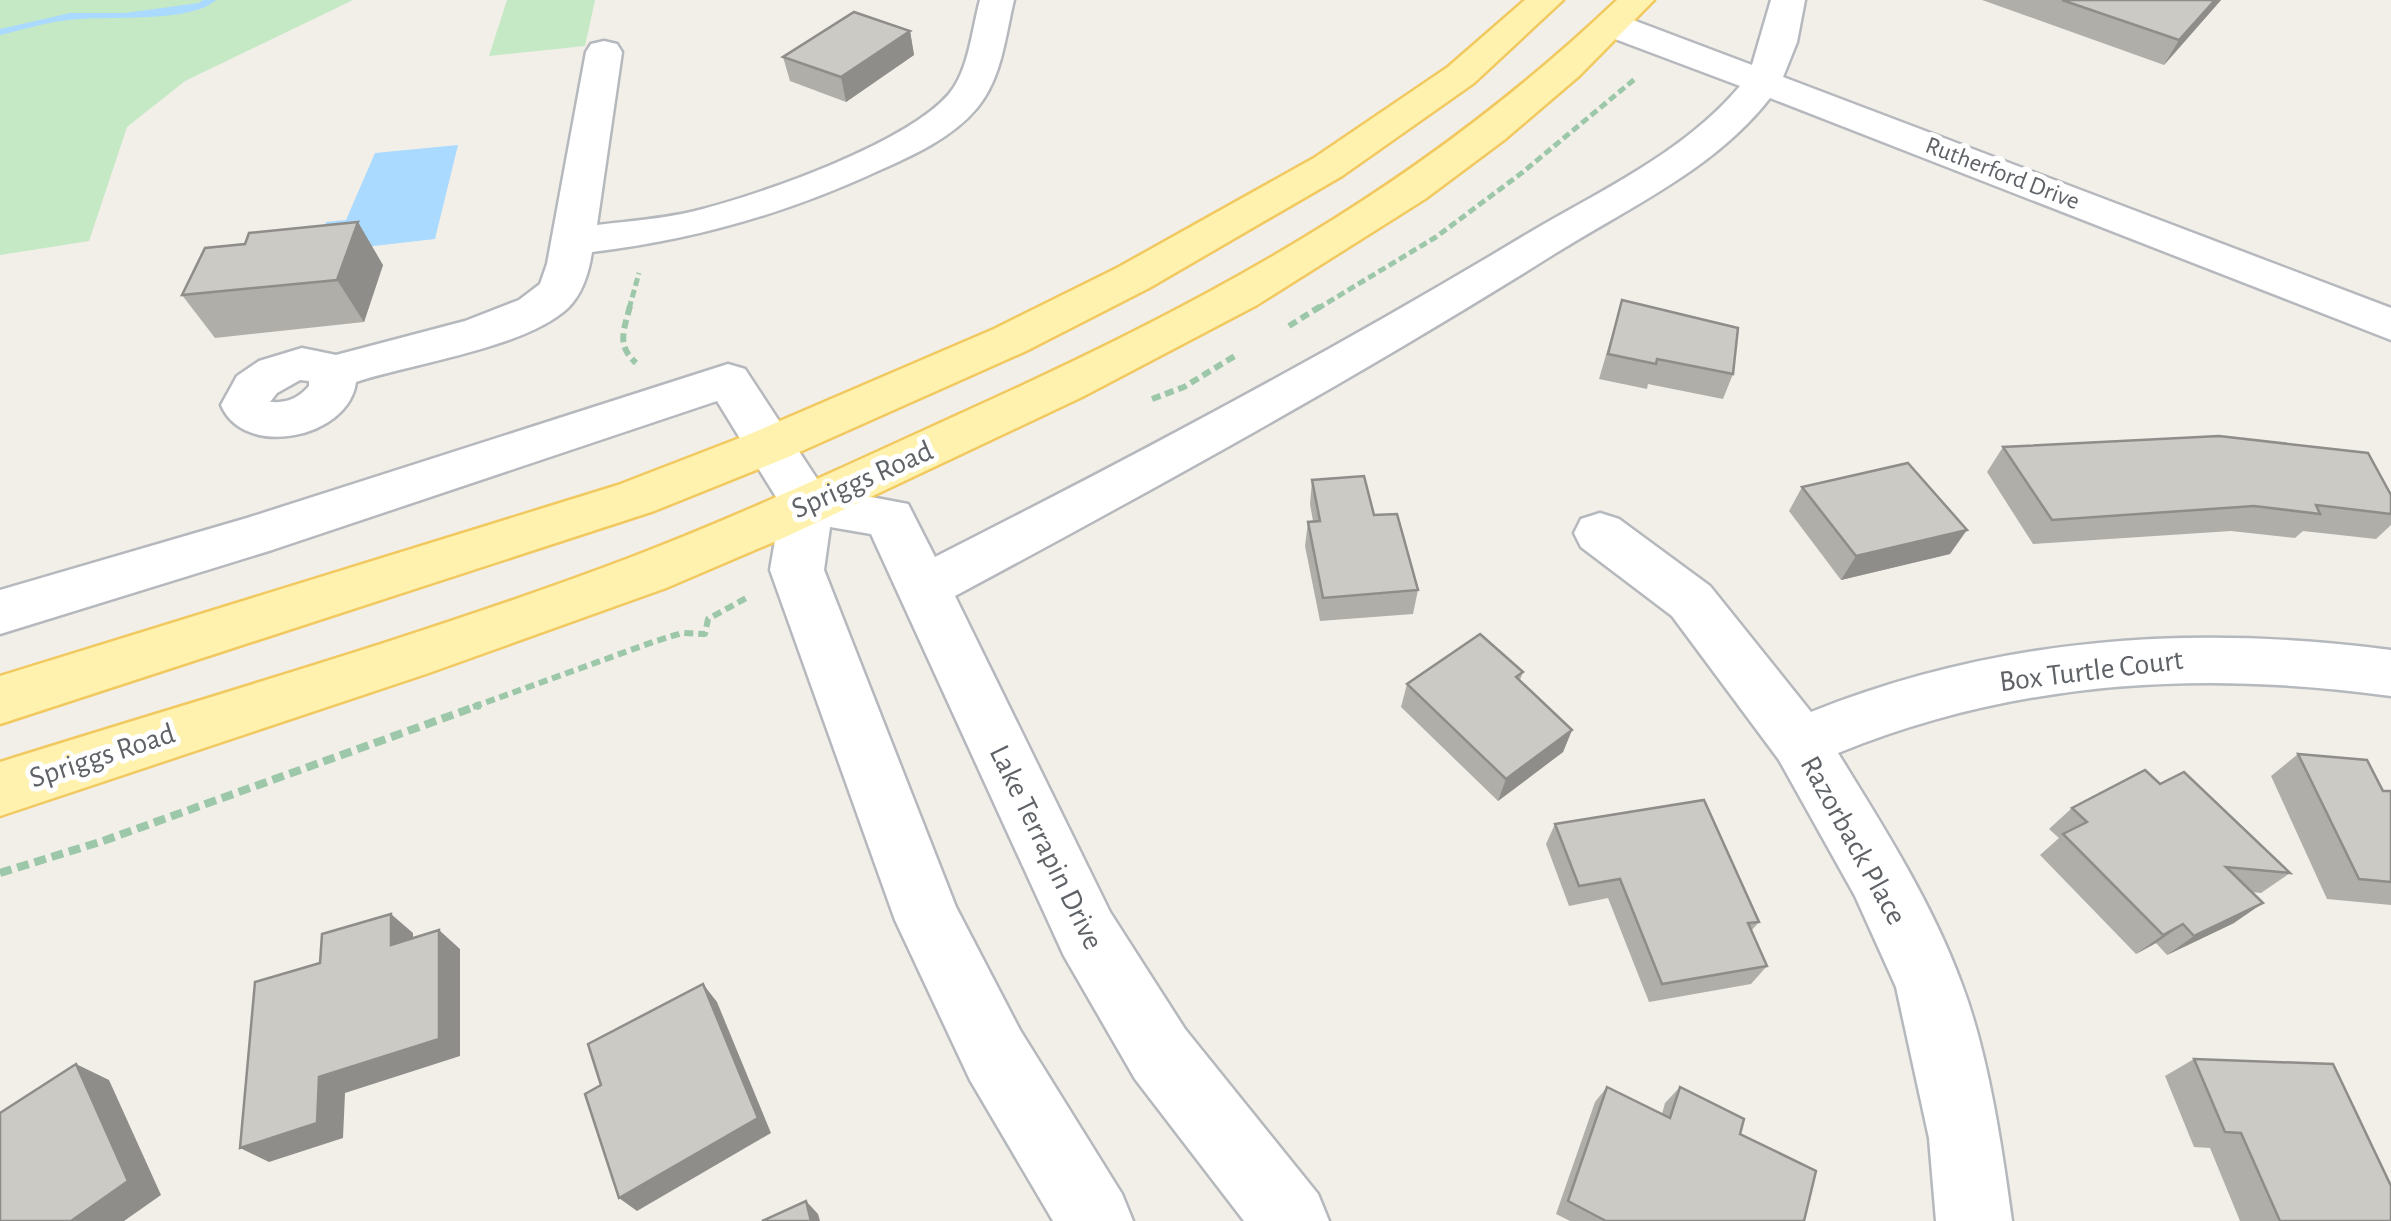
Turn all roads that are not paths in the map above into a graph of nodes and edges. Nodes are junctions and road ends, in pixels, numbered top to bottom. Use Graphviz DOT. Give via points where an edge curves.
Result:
graph roads {
  1 [pos="997,0"];
  2 [pos="1546,0"];
  3 [pos="1788,0"];
  4 [pos="1625,12"];
  5 [pos="604,52"];
  6 [pos="1764,82"];
  7 [pos="572,241"];
  8 [pos="2391,325"];
  9 [pos="332,373"];
  10 [pos="768,446"];
  11 [pos="807,504"];
  12 [pos="1600,533"];
  13 [pos="923,588"];
  14 [pos="0,612"];
  15 [pos="2391,673"];
  16 [pos="0,700"];
  17 [pos="1800,742"];
  18 [pos="0,789"];
  19 [pos="1096,1221"];
  20 [pos="1291,1221"];
  21 [pos="1974,1221"];
  1 -- 7 [label="street" via="966,98 921,136 708,220"];
  2 -- 10 [label="main road" via="1406,114 1220,230 1010,340"];
  3 -- 6 [label="street"];
  4 -- 6 [label="street, Rutherford Drive"];
  4 -- 11 [label="main road, Spriggs Road" via="1558,78 1497,125 1300,260 1137,352"];
  5 -- 7 [label="street"];
  6 -- 8 [label="street, Rutherford Drive"];
  6 -- 13 [label="street" via="1731,118 1676,159 1410,326"];
  7 -- 9 [label="street" via="560,290 546,304"];
  10 -- 11 [label="street"];
  10 -- 14 [label="street" via="728,380"];
  10 -- 16 [label="main road" via="617,504"];
  11 -- 13 [label="street, Lake Terrapin Drive" via="890,518"];
  11 -- 18 [label="main road, Spriggs Road" via="646,573"];
  11 -- 19 [label="street" via="797,570 928,920 995,1056"];
  12 -- 17 [label="street, Razorback Place" via="1691,602"];
  13 -- 20 [label="street, Lake Terrapin Drive" via="1095,949 1160,1054"];
  15 -- 17 [label="street, Box Turtle Court" via="2230,655 2109,661 2016,674 1905,702"];
  17 -- 21 [label="street, Razorback Place" via="1878,876 1928,985 1966,1138"];
}
